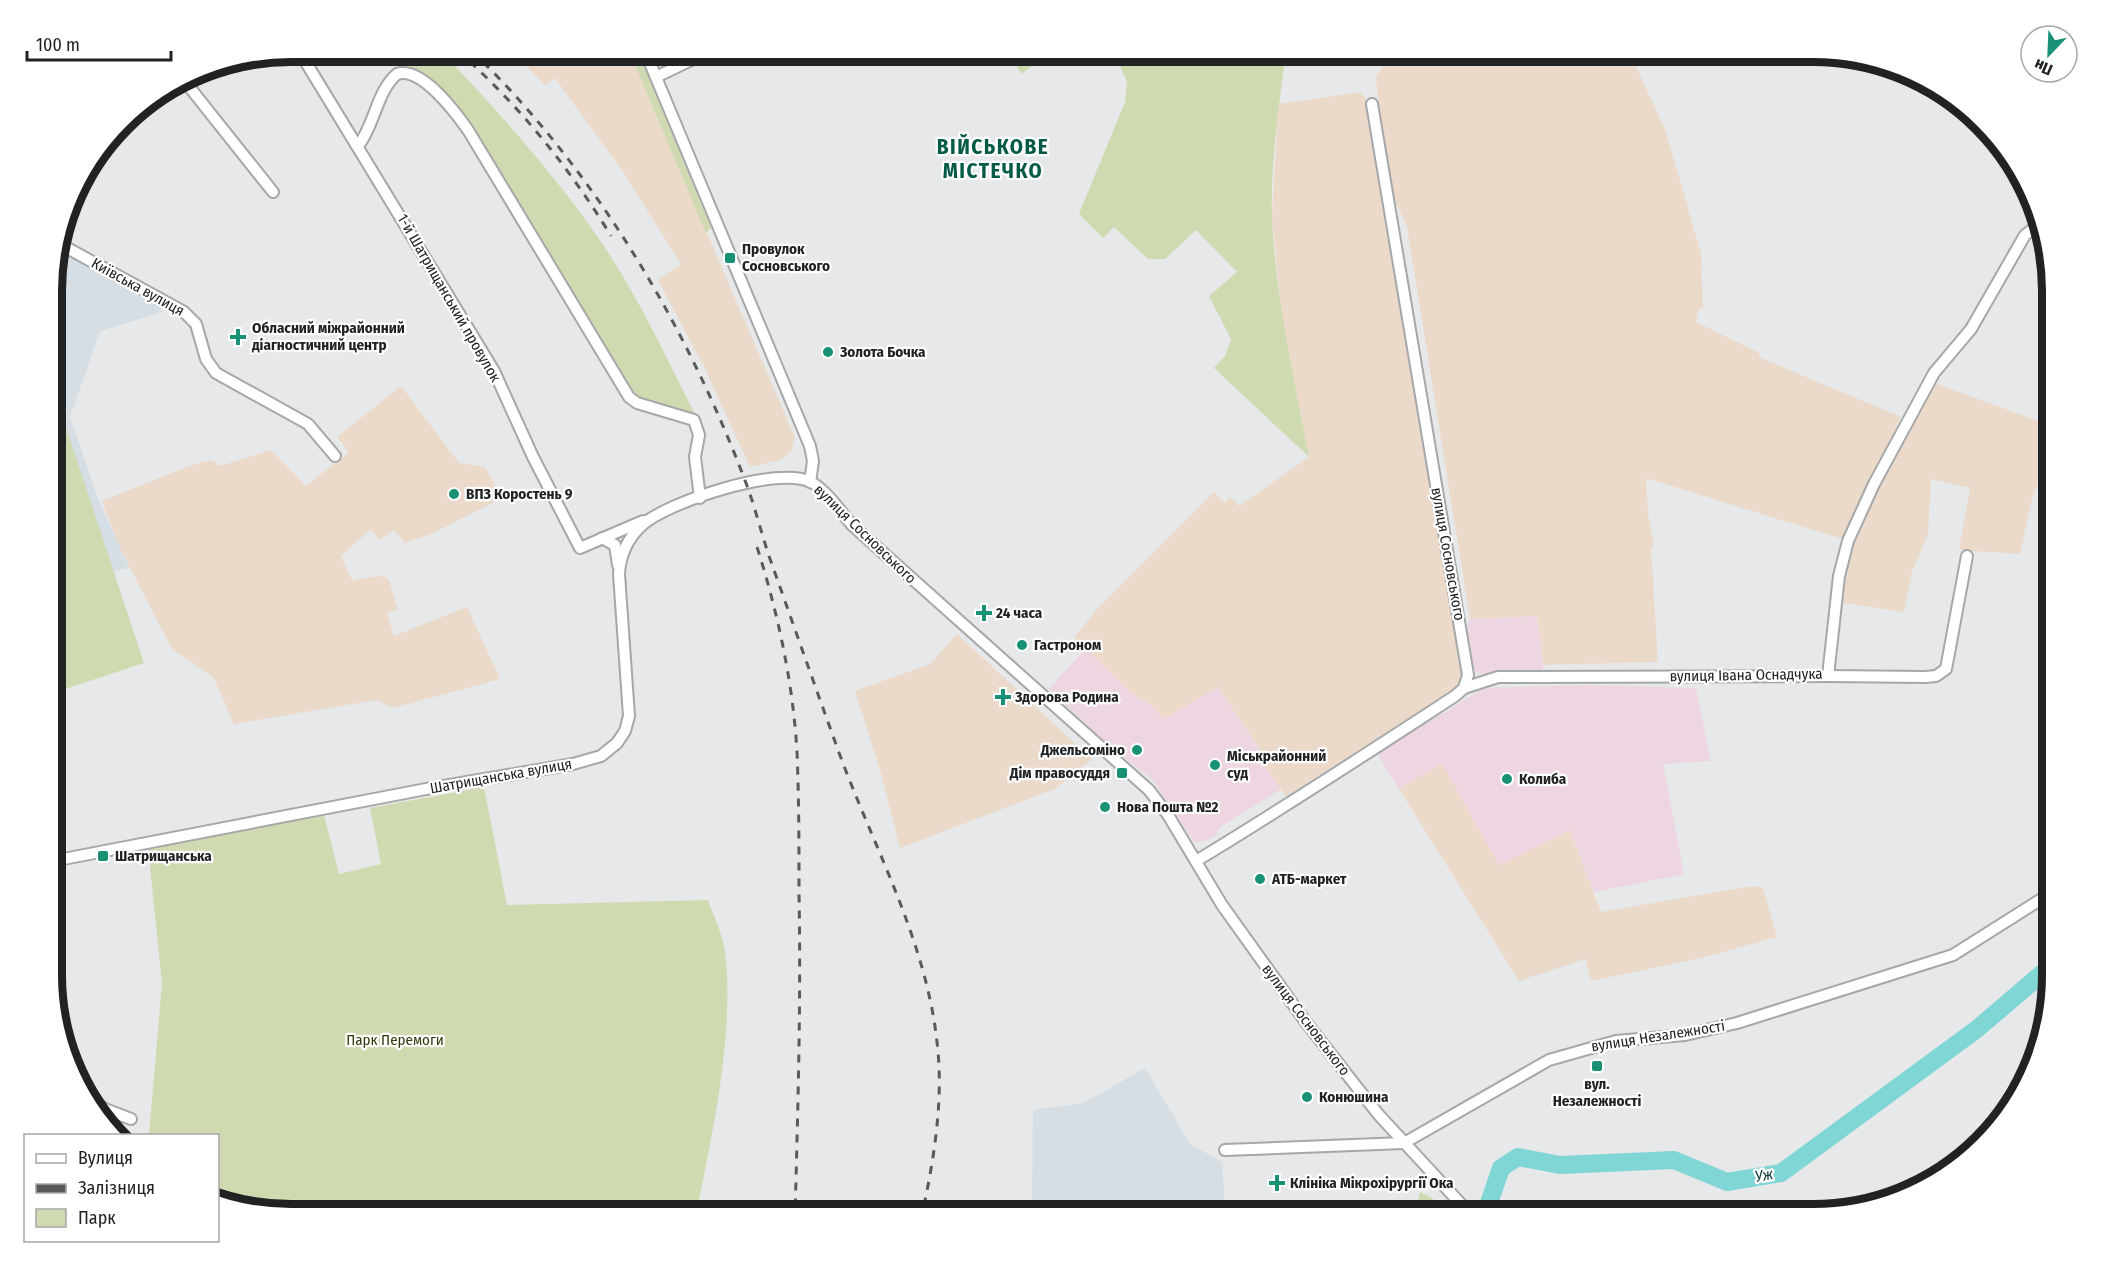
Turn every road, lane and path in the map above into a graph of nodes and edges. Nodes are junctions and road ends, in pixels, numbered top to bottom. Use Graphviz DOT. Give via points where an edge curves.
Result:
graph roads {
  1 [pos="306,62"];
  2 [pos="650,62"];
  3 [pos="687,62"];
  4 [pos="656,77"];
  5 [pos="188,85"];
  6 [pos="1372,104"];
  7 [pos="358,146"];
  8 [pos="273,192"];
  9 [pos="2033,229"];
  10 [pos="66,247"];
  11 [pos="335,456"];
  12 [pos="810,482"];
  13 [pos="700,498"];
  14 [pos="652,518"];
  15 [pos="602,538"];
  16 [pos="1966,556"];
  17 [pos="619,574"];
  18 [pos="1828,676"];
  19 [pos="1464,688"];
  20 [pos="62,859"];
  21 [pos="1196,861"];
  22 [pos="2042,898"];
  23 [pos="102,1106"];
  24 [pos="131,1119"];
  25 [pos="1404,1143"];
  26 [pos="1225,1150"];
  27 [pos="1461,1204"];
  1 -- 7 [label="street, 1-й Шатрищанський провулок"];
  2 -- 4 [label="street, вулиця Сосновського"];
  3 -- 4 [label="street"];
  4 -- 12 [label="street, вулиця Сосновського" via="810,446"];
  5 -- 8 [label="street"];
  6 -- 19 [label="street, вулиця Сосновського" via="1467,661"];
  7 -- 13 [label="street" via="397,74 419,78 449,106 468,130 629,397 694,420 699,435 695,457"];
  7 -- 15 [label="street, 1-й Шатрищанський провулок" via="494,371 580,548"];
  9 -- 18 [label="street, вулиця Івана Оснадчука" via="2025,235 1971,328 1934,373 1874,484 1848,541 1839,576"];
  10 -- 11 [label="street, Київська вулиця" via="184,312 196,324 206,359 216,373 308,424"];
  12 -- 13 [label="street, Шатрищанська вулиця" via="792,477 738,484"];
  12 -- 21 [label="street, вулиця Сосновського" via="852,525 1149,790"];
  13 -- 14 [label="street, Шатрищанська вулиця"];
  14 -- 15 [label="street, 1-й Шатрищанський провулок"];
  14 -- 17 [label="street, Шатрищанська вулиця" via="630,539"];
  15 -- 17 [label="street" via="615,545"];
  16 -- 18 [label="street" via="1946,669 1925,677"];
  17 -- 20 [label="street, Шатрищанська вулиця" via="629,716 617,743 601,756"];
  18 -- 19 [label="street, вулиця Івана Оснадчука" via="1498,677"];
  19 -- 21 [label="street" via="1307,794"];
  21 -- 25 [label="street, вулиця Сосновського" via="1222,905 1305,1021"];
  22 -- 25 [label="street, вулиця Незалежності" via="1953,954 1737,1023 1685,1035 1616,1041 1549,1060"];
  23 -- 24 [label="street"];
  25 -- 26 [label="street, вулиця Незалежності"];
  25 -- 27 [label="street, вулиця Сосновського"];
}
